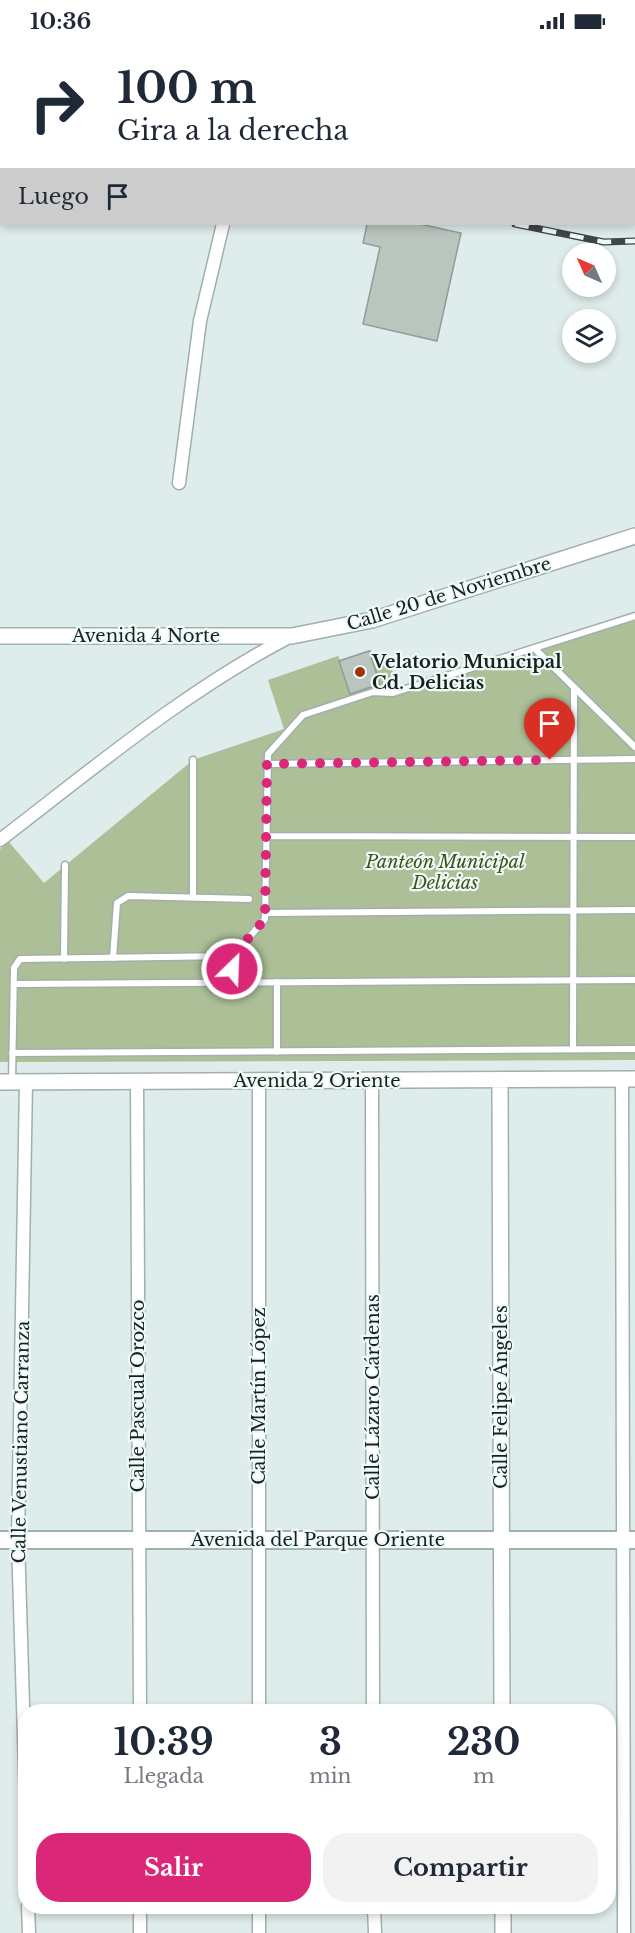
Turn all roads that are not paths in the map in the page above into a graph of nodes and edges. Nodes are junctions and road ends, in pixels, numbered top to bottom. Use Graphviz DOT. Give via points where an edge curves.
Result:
graph roads {
  1 [pos="223,225"];
  2 [pos="179,483"];
  3 [pos="635,536"];
  4 [pos="635,616"];
  5 [pos="0,636"];
  6 [pos="292,636"];
  7 [pos="534,648"];
  8 [pos="574,687"];
  9 [pos="635,747"];
  10 [pos="635,759"];
  11 [pos="193,760"];
  12 [pos="574,760"];
  13 [pos="267,764"];
  14 [pos="266,836"];
  15 [pos="573,837"];
  16 [pos="635,837"];
  17 [pos="0,840"];
  18 [pos="65,865"];
  19 [pos="193,897"];
  20 [pos="249,899"];
  21 [pos="573,910"];
  22 [pos="635,910"];
  23 [pos="265,914"];
  24 [pos="233,956"];
  25 [pos="113,958"];
  26 [pos="64,959"];
  27 [pos="573,980"];
  28 [pos="635,980"];
  29 [pos="232,982"];
  30 [pos="277,982"];
  31 [pos="14,984"];
  32 [pos="635,1049"];
  33 [pos="573,1050"];
  34 [pos="277,1052"];
  35 [pos="12,1053"];
  36 [pos="628,1079"];
  37 [pos="137,1081"];
  38 [pos="259,1081"];
  39 [pos="13,1082"];
  40 [pos="372,1082"];
  41 [pos="500,1082"];
  42 [pos="372,1539"];
  43 [pos="0,1540"];
  44 [pos="18,1540"];
  45 [pos="139,1540"];
  46 [pos="259,1540"];
  47 [pos="501,1540"];
  48 [pos="629,1540"];
  49 [pos="23,1704"];
  50 [pos="140,1704"];
  51 [pos="259,1704"];
  52 [pos="373,1704"];
  53 [pos="502,1704"];
  54 [pos="28,1914"];
  55 [pos="140,1914"];
  56 [pos="259,1914"];
  57 [pos="374,1914"];
  58 [pos="503,1914"];
  59 [pos="29,1933"];
  60 [pos="141,1933"];
  61 [pos="259,1933"];
  62 [pos="375,1933"];
  63 [pos="503,1933"];
  64 [pos="624,1933"];
  1 -- 2 [label="street" via="200,321"];
  3 -- 6 [label="street, Calle 20 de Noviembre" via="390,615"];
  4 -- 7 [label="lane"];
  5 -- 6 [label="street, Avenida 4 Norte"];
  6 -- 17 [label="street, Calle 20 de Noviembre" via="241,662 185,699"];
  7 -- 8 [label="lane"];
  7 -- 13 [label="lane" via="393,693 373,692 303,715 267,754"];
  8 -- 9 [label="lane"];
  8 -- 12 [label="lane"];
  10 -- 12 [label="lane"];
  11 -- 19 [label="lane"];
  12 -- 13 [label="lane"];
  12 -- 15 [label="lane"];
  13 -- 14 [label="lane"];
  14 -- 15 [label="lane"];
  14 -- 23 [label="lane"];
  15 -- 16 [label="lane"];
  15 -- 21 [label="lane"];
  18 -- 26 [label="lane"];
  19 -- 20 [label="lane"];
  19 -- 25 [label="lane" via="121,898 117,903"];
  21 -- 22 [label="lane"];
  21 -- 23 [label="lane"];
  21 -- 27 [label="lane"];
  23 -- 24 [label="lane" via="265,919"];
  24 -- 25 [label="lane"];
  24 -- 29 [label="lane"];
  25 -- 26 [label="lane"];
  26 -- 31 [label="lane" via="20,959 14,968"];
  27 -- 28 [label="lane"];
  27 -- 30 [label="lane"];
  27 -- 33 [label="lane"];
  29 -- 30 [label="lane"];
  29 -- 31 [label="lane"];
  30 -- 34 [label="lane"];
  31 -- 35 [label="lane"];
  32 -- 33 [label="lane"];
  33 -- 34 [label="lane"];
  34 -- 35 [label="lane"];
  35 -- 39 [label="lane"];
  36 -- 41 [label="street, Avenida 2 Oriente"];
  36 -- 48 [label="street"];
  37 -- 38 [label="street, Avenida 2 Oriente"];
  37 -- 39 [label="street, Avenida 2 Oriente"];
  37 -- 45 [label="street, Calle Pascual Orozco"];
  38 -- 40 [label="street, Avenida 2 Oriente"];
  38 -- 46 [label="street, Calle Martín López"];
  39 -- 44 [label="street, Calle Venustiano Carranza"];
  40 -- 41 [label="street, Avenida 2 Oriente"];
  40 -- 42 [label="street, Calle Lázaro Cárdenas"];
  41 -- 47 [label="street, Calle Felipe Ángeles"];
  42 -- 46 [label="main road, Avenida del Parque Oriente"];
  42 -- 47 [label="main road, Avenida del Parque Oriente"];
  42 -- 52 [label="street, Calle Lázaro Cárdenas"];
  43 -- 44 [label="main road, Avenida del Parque Oriente"];
  44 -- 45 [label="main road, Avenida del Parque Oriente"];
  44 -- 49 [label="street, Calle Venustiano Carranza"];
  45 -- 46 [label="main road, Avenida del Parque Oriente"];
  45 -- 50 [label="street, Calle Pascual Orozco"];
  46 -- 51 [label="street, Calle Martín López"];
  47 -- 48 [label="main road, Avenida del Parque Oriente"];
  47 -- 53 [label="street, Calle Felipe Ángeles"];
  48 -- 64 [label="street"];
  54 -- 59 [label="street"];
  55 -- 60 [label="street"];
  56 -- 61 [label="street"];
  57 -- 62 [label="street"];
  58 -- 63 [label="street"];
}
